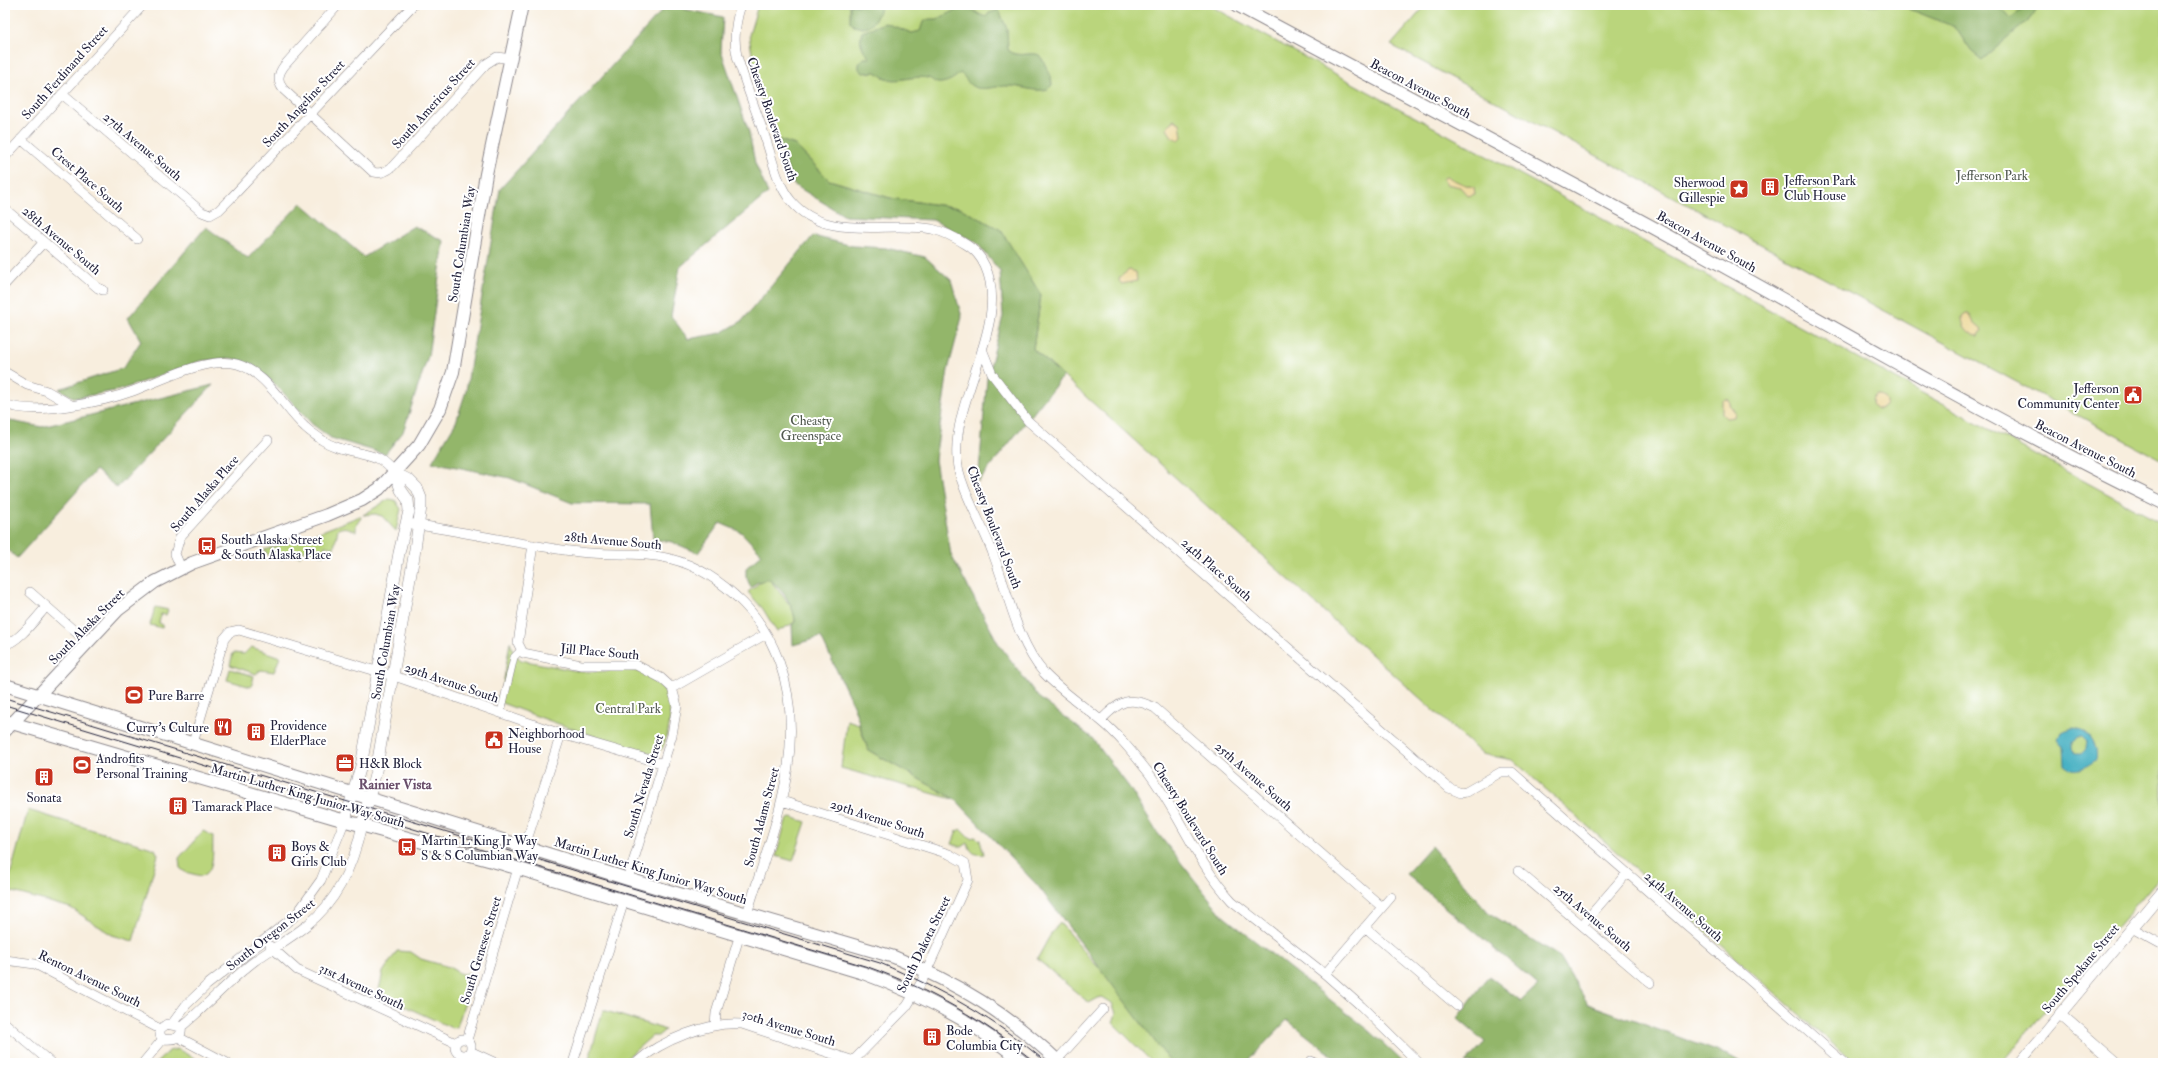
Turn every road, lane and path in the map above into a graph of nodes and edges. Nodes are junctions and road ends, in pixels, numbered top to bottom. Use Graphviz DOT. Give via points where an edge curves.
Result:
graph roads {
  1 [pos="143,5"];
  2 [pos="338,5"];
  3 [pos="413,5"];
  4 [pos="522,5"];
  5 [pos="741,5"];
  6 [pos="1237,5"];
  7 [pos="511,59"];
  8 [pos="62,94"];
  9 [pos="310,115"];
  10 [pos="21,139"];
  11 [pos="5,157"];
  12 [pos="5,210"];
  13 [pos="210,215"];
  14 [pos="137,239"];
  15 [pos="43,243"];
  16 [pos="5,284"];
  17 [pos="103,290"];
  18 [pos="982,349"];
  19 [pos="5,372"];
  20 [pos="5,404"];
  21 [pos="71,405"];
  22 [pos="268,440"];
  23 [pos="395,473"];
  24 [pos="2163,503"];
  25 [pos="412,524"];
  26 [pos="533,545"];
  27 [pos="181,568"];
  28 [pos="30,592"];
  29 [pos="46,607"];
  30 [pos="766,634"];
  31 [pos="87,642"];
  32 [pos="5,644"];
  33 [pos="521,650"];
  34 [pos="377,671"];
  35 [pos="393,675"];
  36 [pos="5,685"];
  37 [pos="672,688"];
  38 [pos="38,696"];
  39 [pos="502,712"];
  40 [pos="1101,720"];
  41 [pos="7,725"];
  42 [pos="561,734"];
  43 [pos="193,743"];
  44 [pos="664,764"];
  45 [pos="1507,771"];
  46 [pos="354,793"];
  47 [pos="368,798"];
  48 [pos="782,801"];
  49 [pos="345,820"];
  50 [pos="362,826"];
  51 [pos="525,846"];
  52 [pos="965,863"];
  53 [pos="518,868"];
  54 [pos="1518,871"];
  55 [pos="1627,873"];
  56 [pos="628,879"];
  57 [pos="2163,891"];
  58 [pos="1391,897"];
  59 [pos="624,901"];
  60 [pos="1382,907"];
  61 [pos="746,914"];
  62 [pos="1582,925"];
  63 [pos="1365,927"];
  64 [pos="2132,928"];
  65 [pos="740,934"];
  66 [pos="266,940"];
  67 [pos="2163,945"];
  68 [pos="273,950"];
  69 [pos="5,960"];
  70 [pos="927,971"];
  71 [pos="1325,974"];
  72 [pos="1650,983"];
  73 [pos="914,994"];
  74 [pos="1457,1006"];
  75 [pos="1103,1009"];
  76 [pos="2060,1014"];
  77 [pos="5,1023"];
  78 [pos="176,1025"];
  79 [pos="715,1025"];
  80 [pos="160,1029"];
  81 [pos="178,1037"];
  82 [pos="163,1039"];
  83 [pos="466,1040"];
  84 [pos="456,1043"];
  85 [pos="470,1051"];
  86 [pos="460,1054"];
  87 [pos="853,1062"];
  88 [pos="1058,1062"];
  89 [pos="51,1063"];
  90 [pos="143,1063"];
  91 [pos="227,1063"];
  92 [pos="455,1063"];
  93 [pos="496,1063"];
  94 [pos="573,1063"];
  95 [pos="636,1063"];
  96 [pos="1024,1063"];
  97 [pos="1418,1063"];
  98 [pos="1844,1063"];
  99 [pos="2019,1063"];
  100 [pos="2116,1063"];
  1 -- 8 [label="street, South Ferdinand Street"];
  2 -- 9 [label="street" via="280,70 279,81 283,89"];
  3 -- 9 [label="street, South Angeline Street"];
  4 -- 7 [label="main road, South Columbian Way"];
  5 -- 18 [label="street, Cheasty Boulevard South" via="735,29 734,43 737,56 784,191 800,211 826,224 930,229 958,238 972,248 986,266 992,296 990,319"];
  6 -- 24 [label="main road, Beacon Avenue South" via="1654,228 1984,411"];
  7 -- 9 [label="street, South Americus Street" via="497,57 486,64 386,172 373,172"];
  7 -- 23 [label="main road, South Columbian Way" via="486,174 450,385 431,426 412,455"];
  8 -- 10 [label="street, South Ferdinand Street"];
  8 -- 13 [label="street, 27th Avenue South" via="202,212"];
  9 -- 13 [label="street, South Angeline Street" via="219,210"];
  10 -- 11 [label="street, South Ferdinand Street"];
  10 -- 14 [label="street, Crest Place South"];
  12 -- 15 [label="street, 28th Avenue South"];
  15 -- 16 [label="street"];
  15 -- 17 [label="street, 28th Avenue South"];
  18 -- 40 [label="street, Cheasty Boulevard South" via="959,421 956,443 957,462 962,480 993,553 1017,620 1036,660 1056,684"];
  18 -- 45 [label="street, 24th Place South" via="992,374 1028,421 1449,788 1466,792"];
  19 -- 21 [label="street"];
  20 -- 21 [label="street" via="28,409"];
  21 -- 23 [label="street" via="130,392 209,364 238,364 258,377 281,398 305,428 339,448 377,458"];
  22 -- 27 [label="street, South Alaska Place" via="180,537 175,554"];
  23 -- 25 [label="street, South Columbian Way" via="408,500"];
  23 -- 27 [label="main road, South Alaska Street" via="379,489 344,509"];
  25 -- 26 [label="street, 28th Avenue South"];
  25 -- 34 [label="street, South Columbian Way" via="399,553"];
  25 -- 35 [label="street, South Columbian Way" via="414,556"];
  26 -- 30 [label="street, 28th Avenue South" via="592,553 647,554 685,563 722,583 749,609"];
  26 -- 33 [label="street" via="518,643"];
  27 -- 31 [label="main road, South Alaska Street" via="118,610"];
  28 -- 29 [label="street"];
  29 -- 31 [label="street"];
  29 -- 32 [label="street" via="16,639 10,644"];
  30 -- 37 [label="street"];
  30 -- 48 [label="street, South Adams Street" via="780,664 790,700 791,748"];
  31 -- 38 [label="main road, South Alaska Street"];
  33 -- 37 [label="street, Jill Place South" via="526,654 567,663 636,665 661,678"];
  33 -- 39 [label="street" via="514,657"];
  34 -- 35 [label="street, 29th Avenue South"];
  34 -- 43 [label="street, 29th Avenue South" via="239,630 230,632 222,643"];
  34 -- 46 [label="street, South Columbian Way"];
  35 -- 39 [label="street, 29th Avenue South"];
  35 -- 47 [label="street, South Columbian Way" via="376,771"];
  36 -- 38 [label="main road, Martin Luther King Junior Way South"];
  37 -- 44 [label="street, South Nevada Street" via="677,706 676,717"];
  38 -- 41 [label="main road, South Alaska Street"];
  38 -- 43 [label="main road, Martin Luther King Junior Way South"];
  39 -- 42 [label="street, 29th Avenue South"];
  40 -- 60 [label="street, 25th Avenue South" via="1119,703 1128,701 1146,703 1155,708"];
  40 -- 71 [label="street, Cheasty Boulevard South" via="1126,745 1153,779 1219,887 1245,912"];
  41 -- 49 [label="main road, Martin Luther King Junior Way South"];
  42 -- 44 [label="street, 29th Avenue South"];
  42 -- 51 [label="street"];
  43 -- 46 [label="main road, Martin Luther King Junior Way South"];
  44 -- 56 [label="street, South Nevada Street"];
  45 -- 55 [label="street, 24th Avenue South" via="1512,772"];
  46 -- 47 [label="main road, Martin Luther King Junior Way South"];
  46 -- 49 [label="street, South Columbian Way"];
  47 -- 50 [label="street, South Columbian Way"];
  47 -- 51 [label="main road, Martin Luther King Junior Way South"];
  48 -- 52 [label="street, 29th Avenue South" via="949,854"];
  48 -- 61 [label="street, South Adams Street"];
  49 -- 50 [label="main road, Martin Luther King Junior Way South"];
  49 -- 66 [label="street, South Oregon Street" via="321,880 296,915"];
  50 -- 53 [label="main road, Martin Luther King Junior Way South"];
  50 -- 68 [label="street, South Oregon Street" via="353,859 337,892 308,925"];
  51 -- 56 [label="main road, Martin Luther King Junior Way South"];
  52 -- 70 [label="street, South Dakota Street" via="968,880"];
  53 -- 59 [label="main road, Martin Luther King Junior Way South"];
  53 -- 83 [label="street, South Genesee Street"];
  54 -- 62 [label="street, 25th Avenue South"];
  55 -- 62 [label="street"];
  55 -- 98 [label="street, 24th Avenue South"];
  56 -- 61 [label="main road, Martin Luther King Junior Way South"];
  57 -- 64 [label="street, South Spokane Street"];
  58 -- 60 [label="street"];
  59 -- 65 [label="main road, Martin Luther King Junior Way South"];
  59 -- 94 [label="street"];
  60 -- 63 [label="street"];
  61 -- 70 [label="main road, Martin Luther King Junior Way South" via="867,948"];
  62 -- 72 [label="street, 25th Avenue South"];
  63 -- 71 [label="street"];
  63 -- 74 [label="street"];
  64 -- 67 [label="street"];
  64 -- 76 [label="street, South Spokane Street"];
  65 -- 73 [label="main road, Martin Luther King Junior Way South" via="864,972"];
  65 -- 79 [label="street"];
  66 -- 68 [label="street, 31st Avenue South"];
  66 -- 78 [label="street, South Oregon Street" via="207,985 186,1005"];
  68 -- 78 [label="street, South Oregon Street" via="251,964"];
  68 -- 84 [label="street, 31st Avenue South" via="297,970"];
  69 -- 80 [label="street, Renton Avenue South" via="35,964"];
  70 -- 73 [label="street, South Dakota Street"];
  70 -- 88 [label="main road, Martin Luther King Junior Way South" via="971,994 1010,1020"];
  71 -- 97 [label="street, Cheasty Boulevard South"];
  73 -- 87 [label="street, South Dakota Street" via="907,1006"];
  73 -- 96 [label="main road, Martin Luther King Junior Way South" via="986,1034"];
  75 -- 88 [label="street"];
  76 -- 99 [label="street, South Spokane Street"];
  76 -- 100 [label="street"];
  77 -- 89 [label="street"];
  78 -- 80 [label="street" via="167,1024"];
  78 -- 81 [label="street" via="182,1032"];
  79 -- 87 [label="street, 30th Avenue South" via="742,1024"];
  79 -- 95 [label="street" via="672,1040"];
  80 -- 82 [label="street"];
  81 -- 82 [label="street"];
  81 -- 91 [label="street"];
  82 -- 90 [label="street"];
  83 -- 84 [label="street" via="462,1039"];
  83 -- 85 [label="street" via="470,1043"];
  84 -- 86 [label="street" via="455,1048"];
  85 -- 86 [label="street" via="464,1055"];
  85 -- 93 [label="street"];
  86 -- 92 [label="street"];
}
